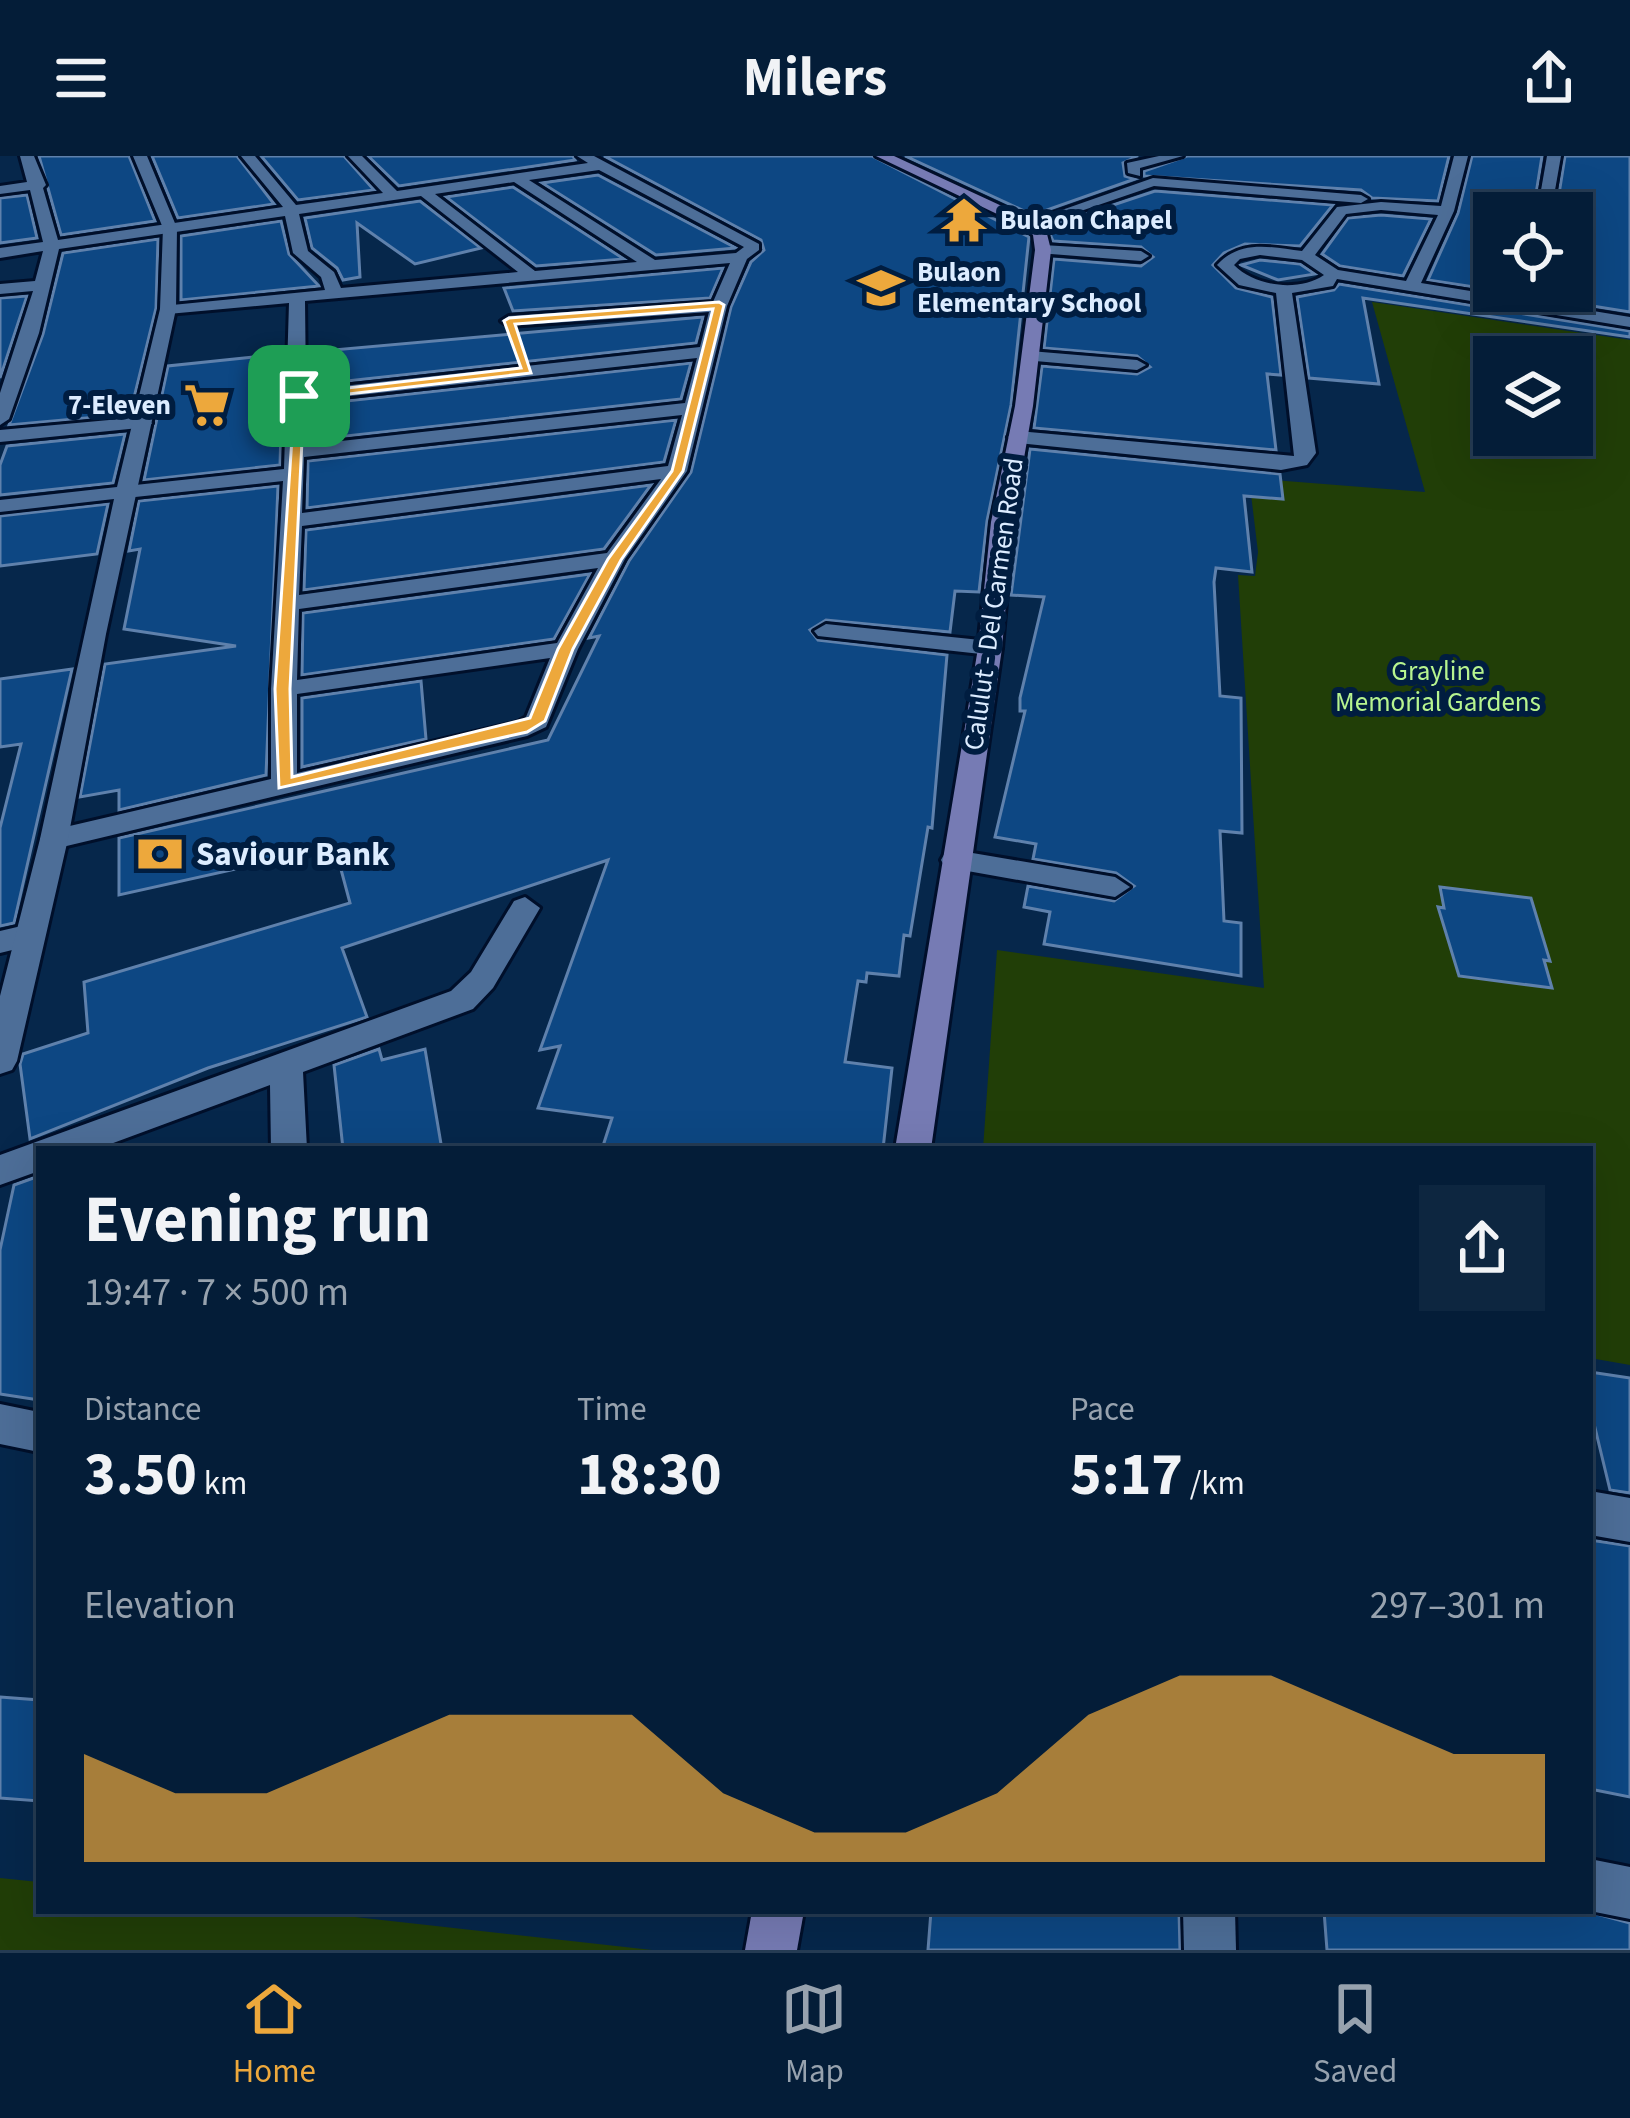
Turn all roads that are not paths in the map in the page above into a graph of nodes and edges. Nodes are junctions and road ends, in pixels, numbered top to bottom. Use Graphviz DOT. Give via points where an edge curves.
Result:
graph roads {
  1 [pos="140,156"];
  2 [pos="248,156"];
  3 [pos="355,156"];
  4 [pos="883,156"];
  5 [pos="1176,156"];
  6 [pos="1461,156"];
  7 [pos="1553,156"];
  8 [pos="23,157"];
  9 [pos="593,160"];
  10 [pos="473,168"];
  11 [pos="518,178"];
  12 [pos="486,181"];
  13 [pos="1153,182"];
  14 [pos="39,184"];
  15 [pos="0,190"];
  16 [pos="422,190"];
  17 [pos="1547,192"];
  18 [pos="392,194"];
  19 [pos="1361,199"];
  20 [pos="291,208"];
  21 [pos="1447,211"];
  22 [pos="1029,224"];
  23 [pos="170,228"];
  24 [pos="52,247"];
  25 [pos="1043,250"];
  26 [pos="0,253"];
  27 [pos="1141,256"];
  28 [pos="1306,256"];
  29 [pos="740,257"];
  30 [pos="649,263"];
  31 [pos="530,273"];
  32 [pos="1333,274"];
  33 [pos="501,276"];
  34 [pos="44,285"];
  35 [pos="1411,288"];
  36 [pos="1283,289"];
  37 [pos="0,290"];
  38 [pos="334,293"];
  39 [pos="1473,294"];
  40 [pos="297,298"];
  41 [pos="719,305"];
  42 [pos="168,309"];
  43 [pos="1587,312"];
  44 [pos="1630,322"];
  45 [pos="518,346"];
  46 [pos="709,351"];
  47 [pos="1030,356"];
  48 [pos="1137,365"];
  49 [pos="8,380"];
  50 [pos="299,396"];
  51 [pos="693,408"];
  52 [pos="0,419"];
  53 [pos="142,423"];
  54 [pos="0,436"];
  55 [pos="1018,436"];
  56 [pos="296,463"];
  57 [pos="677,471"];
  58 [pos="126,493"];
  59 [pos="0,506"];
  60 [pos="290,521"];
  61 [pos="614,559"];
  62 [pos="289,603"];
  63 [pos="826,631"];
  64 [pos="990,648"];
  65 [pos="566,649"];
  66 [pos="283,689"];
  67 [pos="284,784"];
  68 [pos="54,839"];
  69 [pos="955,860"];
  70 [pos="1114,887"];
  71 [pos="525,908"];
  72 [pos="15,938"];
  73 [pos="0,1060"];
  74 [pos="286,1066"];
  75 [pos="65,1146"];
  76 [pos="290,1146"];
  77 [pos="913,1146"];
  78 [pos="36,1157"];
  79 [pos="0,1170"];
  80 [pos="0,1424"];
  81 [pos="36,1431"];
  82 [pos="1593,1514"];
  83 [pos="1630,1520"];
  84 [pos="1593,1887"];
  85 [pos="1630,1893"];
  86 [pos="777,1914"];
  87 [pos="1209,1914"];
  88 [pos="771,1950"];
  89 [pos="1210,1950"];
  1 -- 23 [label="street"];
  2 -- 20 [label="street"];
  3 -- 18 [label="street"];
  4 -- 22 [label="main road"];
  5 -- 13 [label="street" via="1130,169"];
  6 -- 21 [label="street"];
  7 -- 17 [label="street"];
  8 -- 14 [label="street"];
  9 -- 11 [label="street"];
  9 -- 29 [label="street" via="754,247"];
  10 -- 12 [label="street"];
  11 -- 12 [label="street"];
  11 -- 30 [label="street"];
  12 -- 16 [label="street"];
  13 -- 19 [label="street"];
  13 -- 22 [label="street"];
  14 -- 15 [label="street"];
  14 -- 24 [label="street"];
  16 -- 18 [label="street"];
  16 -- 31 [label="street"];
  18 -- 20 [label="street"];
  20 -- 23 [label="street"];
  20 -- 38 [label="street" via="302,253 328,275"];
  21 -- 28 [label="street" via="1342,210"];
  21 -- 35 [label="street"];
  22 -- 25 [label="main road"];
  23 -- 24 [label="street"];
  23 -- 42 [label="street"];
  24 -- 26 [label="street"];
  24 -- 34 [label="street"];
  25 -- 27 [label="street"];
  25 -- 47 [label="main road, Calulut - Del Carmen Road"];
  28 -- 32 [label="street"];
  28 -- 36 [label="street" via="1246,252 1225,265 1242,280"];
  29 -- 30 [label="street"];
  29 -- 41 [label="street"];
  30 -- 31 [label="street"];
  31 -- 33 [label="street"];
  32 -- 35 [label="street"];
  32 -- 36 [label="street" via="1327,283"];
  33 -- 38 [label="street"];
  33 -- 45 [label="street"];
  34 -- 37 [label="street"];
  34 -- 49 [label="street"];
  35 -- 39 [label="street"];
  36 -- 55 [label="street" via="1306,452 1300,461"];
  38 -- 40 [label="street"];
  40 -- 42 [label="street"];
  40 -- 50 [label="street"];
  41 -- 45 [label="street"];
  41 -- 46 [label="street"];
  42 -- 53 [label="street"];
  43 -- 44 [label="street"];
  45 -- 46 [label="street"];
  45 -- 50 [label="street"];
  46 -- 51 [label="street"];
  47 -- 48 [label="street"];
  47 -- 55 [label="main road, Calulut - Del Carmen Road"];
  49 -- 52 [label="street"];
  50 -- 56 [label="street"];
  51 -- 56 [label="street"];
  51 -- 57 [label="street"];
  53 -- 54 [label="street"];
  53 -- 58 [label="street"];
  55 -- 64 [label="main road, Calulut - Del Carmen Road"];
  56 -- 58 [label="street"];
  56 -- 60 [label="street"];
  57 -- 60 [label="street"];
  57 -- 61 [label="street"];
  58 -- 59 [label="street"];
  58 -- 68 [label="street"];
  60 -- 62 [label="street"];
  61 -- 62 [label="street"];
  61 -- 65 [label="street"];
  62 -- 66 [label="street"];
  63 -- 64 [label="street"];
  64 -- 69 [label="main road, Calulut - Del Carmen Road"];
  65 -- 66 [label="street"];
  65 -- 67 [label="street" via="527,728"];
  66 -- 67 [label="street"];
  67 -- 68 [label="street"];
  68 -- 72 [label="street"];
  69 -- 70 [label="street"];
  69 -- 77 [label="main road, Calulut - Del Carmen Road"];
  71 -- 74 [label="street" via="462,1000"];
  72 -- 73 [label="street"];
  74 -- 75 [label="street"];
  74 -- 76 [label="street"];
  78 -- 79 [label="street"];
  80 -- 81 [label="street"];
  82 -- 83 [label="street"];
  84 -- 85 [label="street"];
  86 -- 88 [label="main road"];
  87 -- 89 [label="street"];
}
